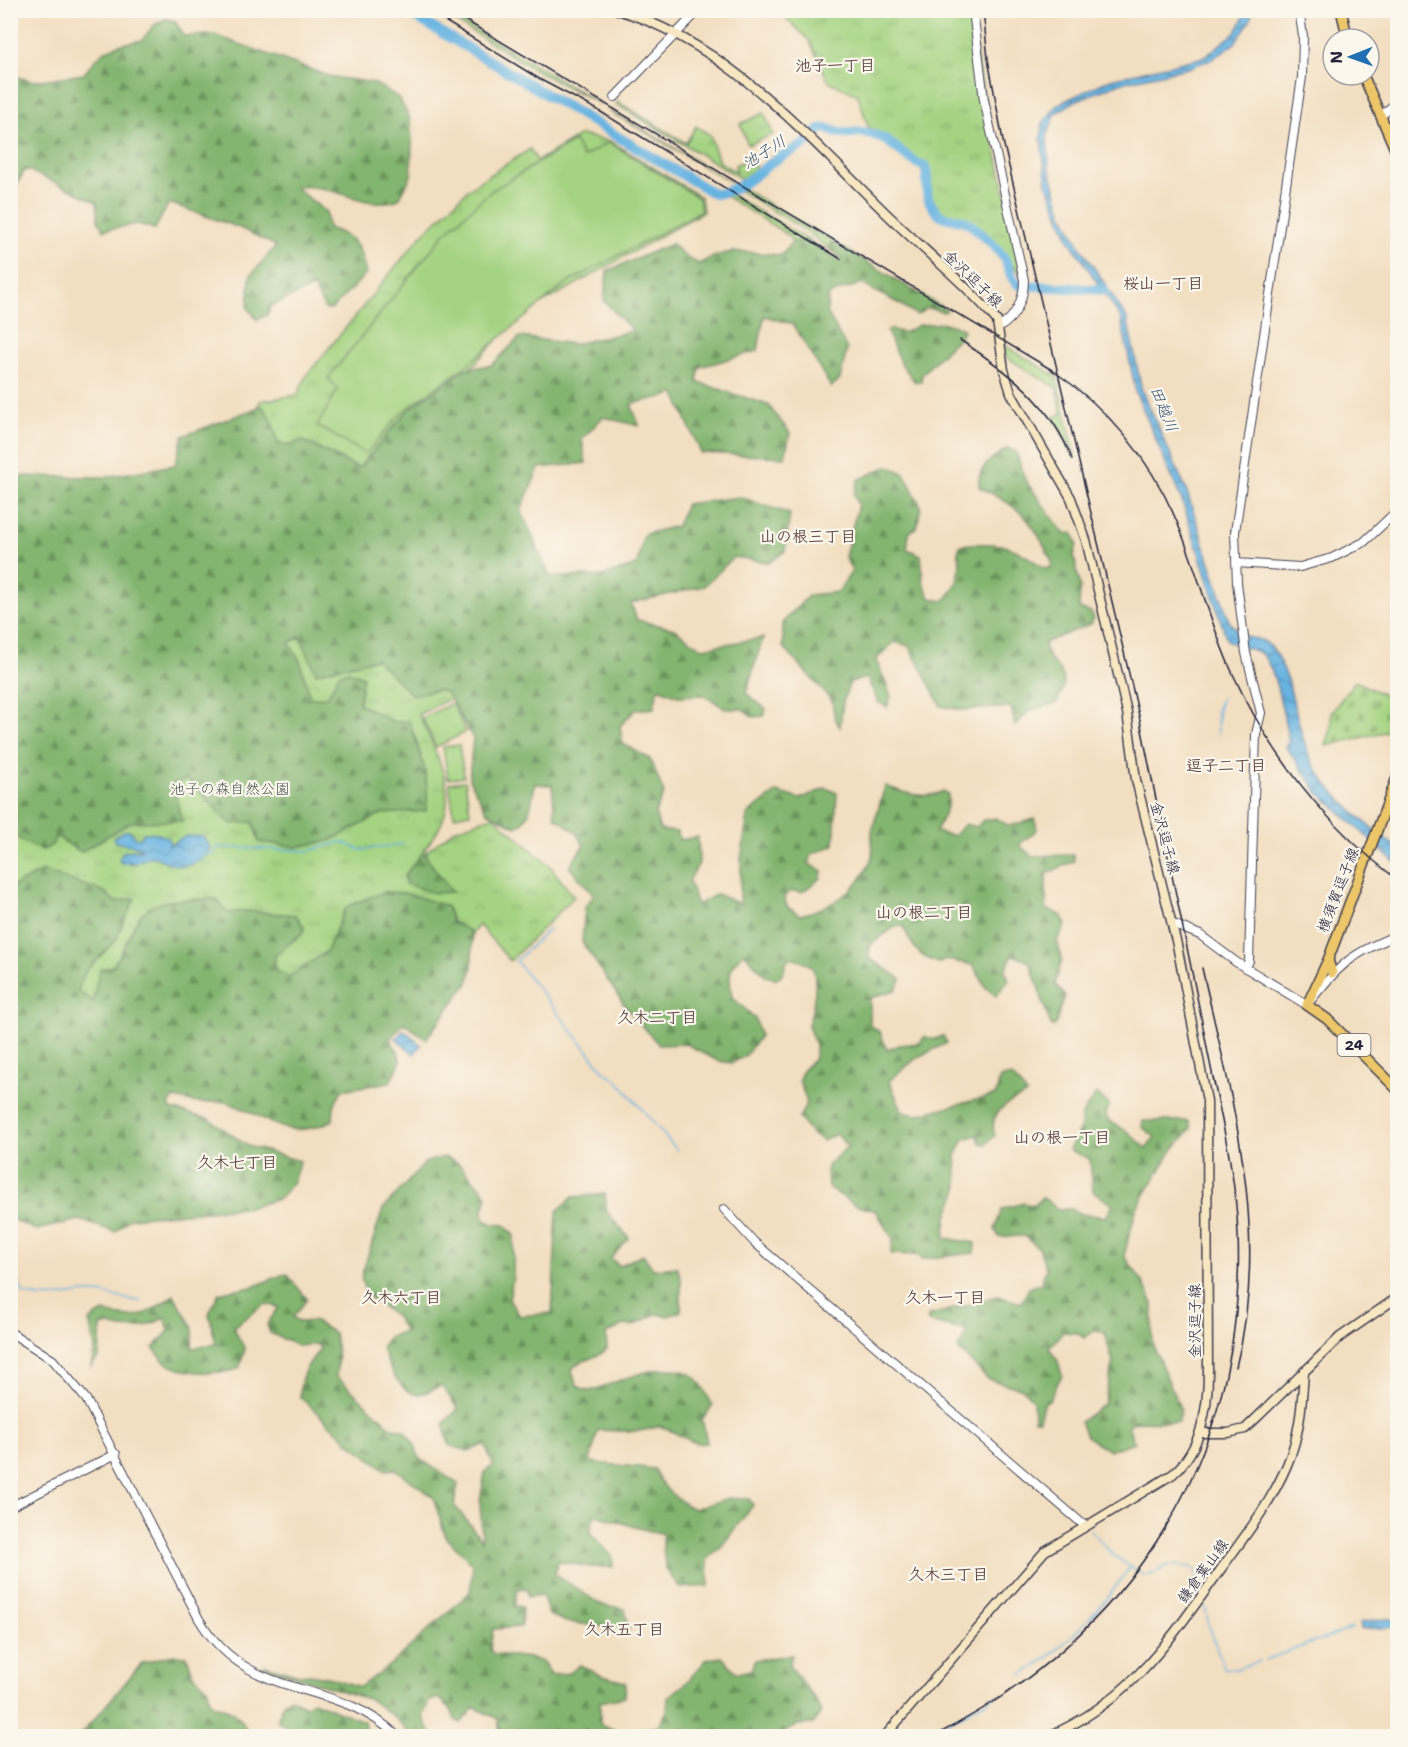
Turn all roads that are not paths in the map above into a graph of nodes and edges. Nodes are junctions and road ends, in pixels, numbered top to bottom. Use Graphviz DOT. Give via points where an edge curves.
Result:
graph roads {
  1 [pos="618,10"];
  2 [pos="699,10"];
  3 [pos="973,10"];
  4 [pos="1299,10"];
  5 [pos="1341,10"];
  6 [pos="1345,27"];
  7 [pos="676,33"];
  8 [pos="1368,87"];
  9 [pos="615,97"];
  10 [pos="1398,101"];
  11 [pos="1381,116"];
  12 [pos="1398,156"];
  13 [pos="1000,327"];
  14 [pos="1398,510"];
  15 [pos="1236,563"];
  16 [pos="1398,775"];
  17 [pos="1173,924"];
  18 [pos="1398,935"];
  19 [pos="1328,960"];
  20 [pos="1245,968"];
  21 [pos="1332,973"];
  22 [pos="1307,1005"];
  23 [pos="1398,1090"];
  24 [pos="724,1209"];
  25 [pos="1398,1297"];
  26 [pos="10,1332"];
  27 [pos="1304,1371"];
  28 [pos="1200,1433"];
  29 [pos="116,1454"];
  30 [pos="10,1507"];
  31 [pos="1085,1526"];
  32 [pos="397,1737"];
  33 [pos="885,1737"];
  34 [pos="1049,1737"];
  1 -- 7 [label="main road, 金沢逗子線"];
  2 -- 7 [label="street"];
  3 -- 13 [label="street" via="984,100 1023,276 1023,294 1015,313"];
  4 -- 15 [label="street" via="1302,77 1236,517"];
  5 -- 6 [label="main road"];
  7 -- 9 [label="street"];
  7 -- 13 [label="main road, 金沢逗子線" via="748,80"];
  8 -- 11 [label="main road"];
  10 -- 11 [label="street"];
  11 -- 12 [label="main road"];
  13 -- 17 [label="main road, 金沢逗子線" via="1011,393 1071,498 1086,540 1127,712 1136,780"];
  14 -- 15 [label="street" via="1364,542 1335,557 1300,567"];
  15 -- 20 [label="street" via="1246,653 1261,713 1256,734 1249,961"];
  16 -- 19 [label="main road, 横須賀逗子線"];
  17 -- 20 [label="street" via="1200,935"];
  17 -- 28 [label="main road, 金沢逗子線" via="1207,1101 1209,1372"];
  18 -- 21 [label="street" via="1360,950"];
  19 -- 21 [label="main road"];
  19 -- 22 [label="main road, 横須賀逗子線"];
  20 -- 22 [label="street"];
  21 -- 22 [label="street"];
  22 -- 23 [label="main road, 24" via="1327,1019"];
  24 -- 31 [label="street" via="754,1242"];
  25 -- 27 [label="main road" via="1340,1337"];
  26 -- 29 [label="street" via="41,1350 76,1384"];
  27 -- 28 [label="main road" via="1245,1429 1228,1434"];
  27 -- 34 [label="main road, 鎌倉葉山線" via="1296,1440 1274,1492 1247,1533 1179,1630 1143,1672 1106,1703"];
  28 -- 31 [label="main road, 金沢逗子線" via="1185,1462 1173,1474"];
  29 -- 30 [label="street"];
  29 -- 32 [label="street" via="199,1619 222,1650 262,1677 359,1710"];
  31 -- 33 [label="main road, 金沢逗子線" via="1045,1551"];
}
